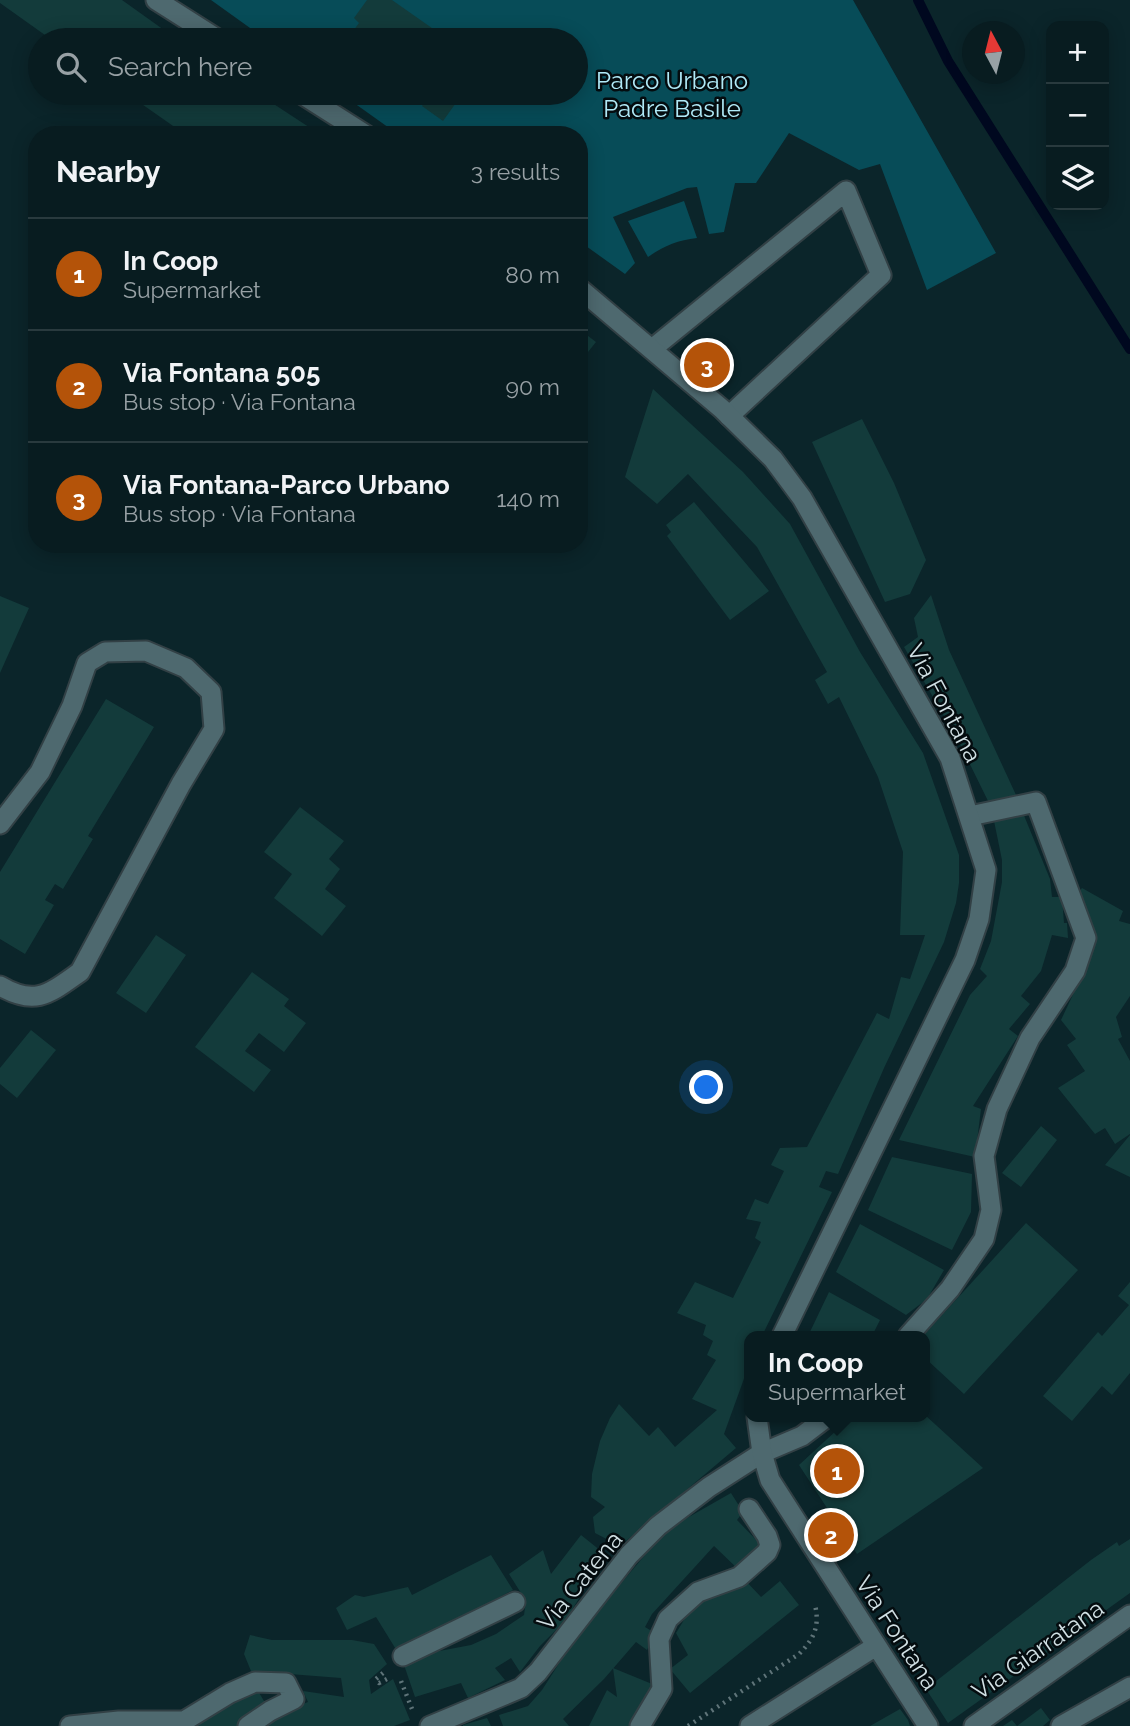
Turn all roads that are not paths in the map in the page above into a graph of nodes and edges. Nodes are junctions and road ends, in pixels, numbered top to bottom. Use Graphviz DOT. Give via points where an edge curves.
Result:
graph roads {
  1 [pos="156,0"];
  2 [pos="200,28"];
  3 [pos="319,105"];
  4 [pos="352,126"];
  5 [pos="588,296"];
  6 [pos="652,349"];
  7 [pos="730,416"];
  8 [pos="970,816"];
  9 [pos="0,824"];
  10 [pos="0,986"];
  11 [pos="784,1331"];
  12 [pos="912,1331"];
  13 [pos="758,1422"];
  14 [pos="820,1422"];
  15 [pos="762,1453"];
  16 [pos="749,1510"];
  17 [pos="515,1602"];
  18 [pos="1130,1615"];
  19 [pos="876,1646"];
  20 [pos="403,1656"];
  21 [pos="1130,1687"];
  22 [pos="70,1726"];
  23 [pos="248,1726"];
  24 [pos="430,1726"];
  25 [pos="640,1726"];
  26 [pos="750,1726"];
  27 [pos="928,1726"];
  28 [pos="974,1726"];
  29 [pos="1062,1726"];
  1 -- 2 [label="street"];
  3 -- 4 [label="street"];
  5 -- 6 [label="street, Via Fontana"];
  6 -- 7 [label="street, Via Fontana"];
  6 -- 7 [label="street" via="845,191 881,275"];
  7 -- 8 [label="street, Via Fontana" via="773,459 802,498 950,758"];
  8 -- 11 [label="street, Via Fontana" via="986,870 979,919 965,960"];
  8 -- 12 [label="street" via="1037,802 1086,938 1075,971 1030,1038 997,1109 984,1156 990,1210 984,1239 950,1289"];
  9 -- 10 [label="street" via="40,772 87,663 104,652 146,651 186,668 211,692 214,729 80,972 35,998"];
  13 -- 15 [label="street, Via Fontana"];
  14 -- 15 [label="street, Via Catena" via="802,1436"];
  15 -- 19 [label="street, Via Fontana" via="770,1480"];
  15 -- 24 [label="street, Via Catena" via="658,1526 521,1688"];
  16 -- 25 [label="street" via="767,1536 767,1552 738,1577 698,1592 668,1619 659,1639 662,1689"];
  17 -- 20 [label="street"];
  18 -- 28 [label="street, Via Giarratana"];
  19 -- 26 [label="street"];
  19 -- 27 [label="street, Via Fontana"];
  21 -- 29 [label="street"];
  22 -- 23 [label="street" via="184,1721 255,1682 286,1683 294,1699"];
}
